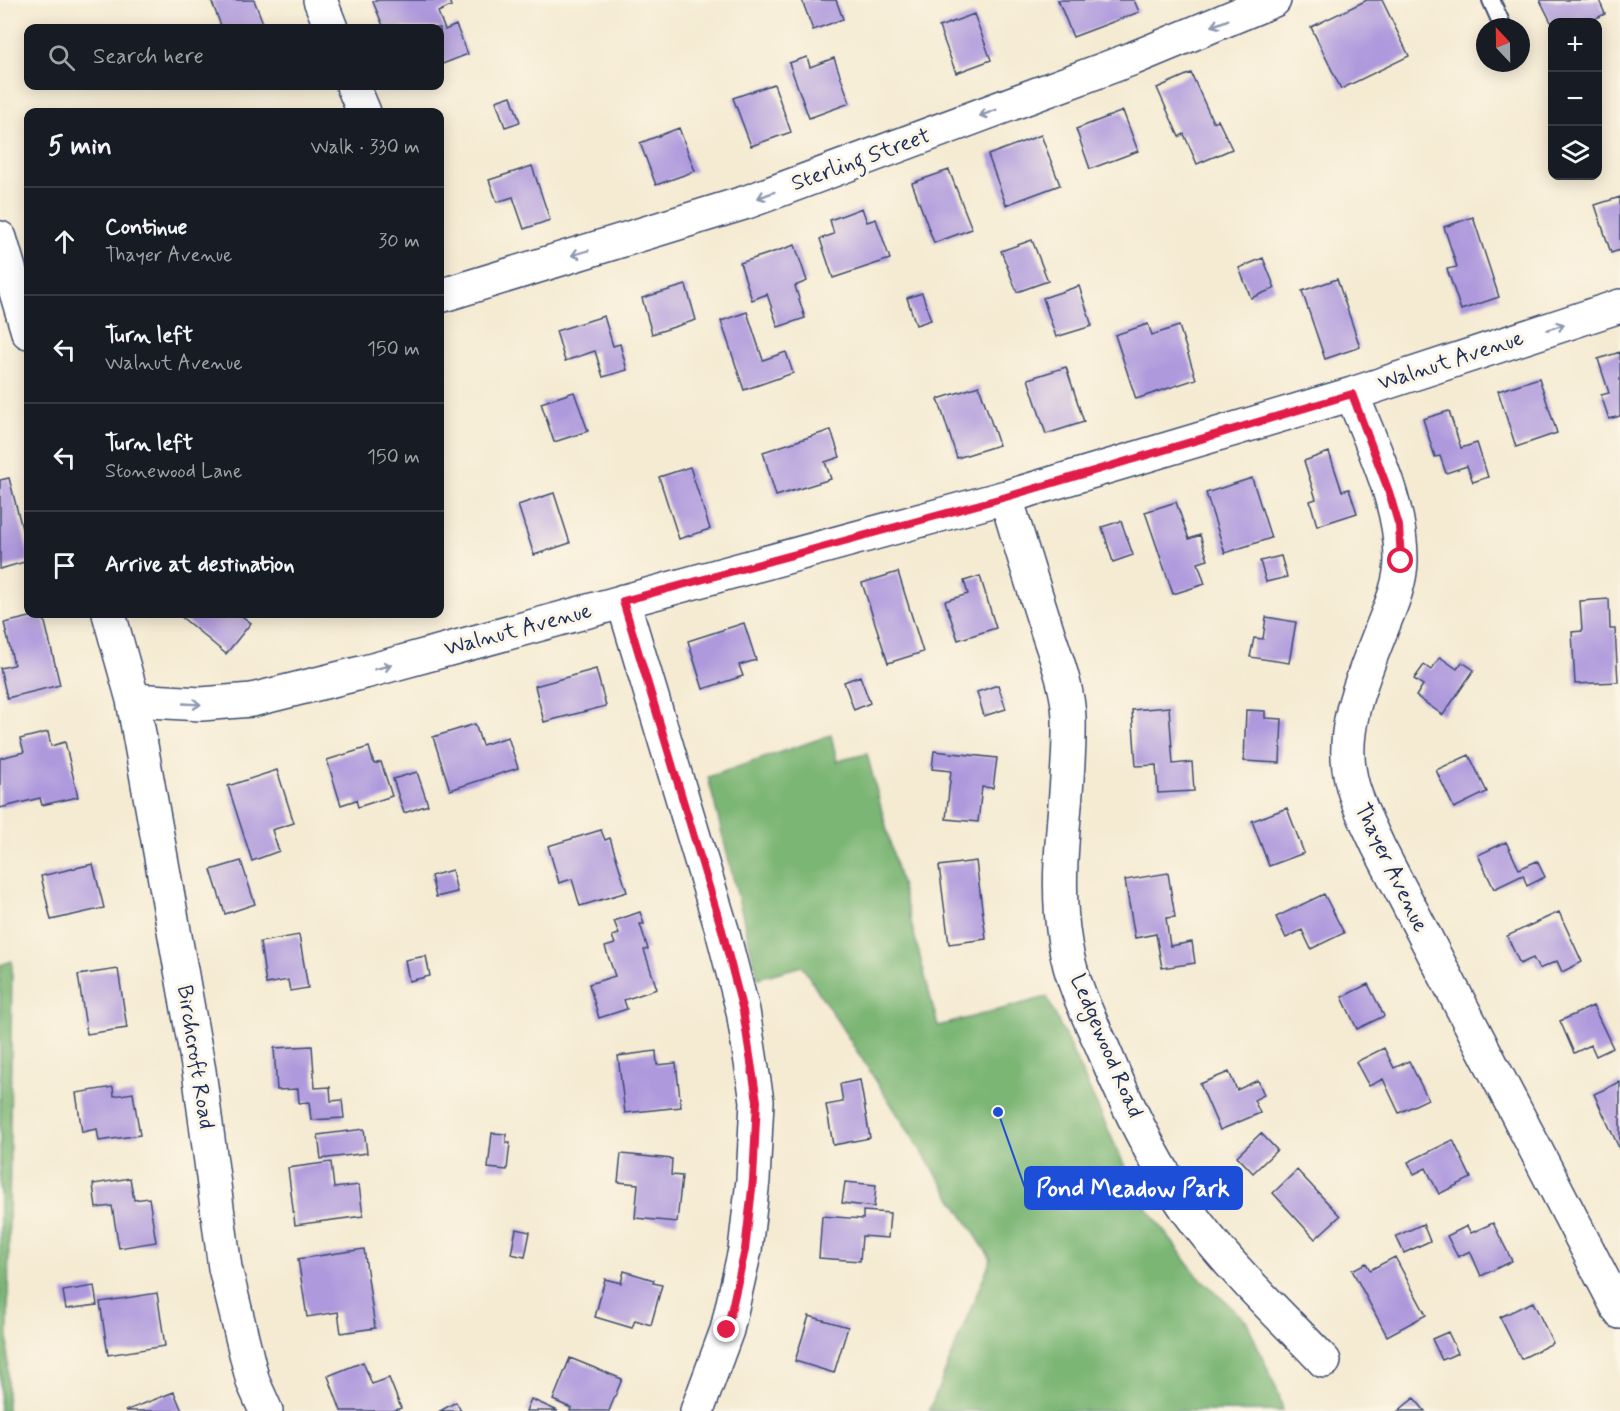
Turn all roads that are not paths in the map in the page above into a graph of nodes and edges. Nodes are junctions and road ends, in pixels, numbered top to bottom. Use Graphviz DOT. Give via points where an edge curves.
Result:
graph roads {
  1 [pos="320,0"];
  2 [pos="1274,0"];
  3 [pos="1491,0"];
  4 [pos="1499,18"];
  5 [pos="329,24"];
  6 [pos="355,90"];
  7 [pos="362,108"];
  8 [pos="0,238"];
  9 [pos="444,296"];
  10 [pos="1620,306"];
  11 [pos="24,319"];
  12 [pos="1352,394"];
  13 [pos="1006,497"];
  14 [pos="623,601"];
  15 [pos="110,618"];
  16 [pos="134,700"];
  17 [pos="1620,1312"];
  18 [pos="1324,1361"];
  19 [pos="266,1411"];
  20 [pos="697,1411"];
  1 -- 5 [label="street"];
  2 -- 9 [label="street, Sterling Street, one-way" via="1134,58 747,202"];
  3 -- 4 [label="lane"];
  6 -- 7 [label="street"];
  8 -- 11 [label="street"];
  12 -- 10 [label="street, Walnut Avenue, one-way"];
  12 -- 13 [label="street, Walnut Avenue"];
  12 -- 17 [label="street, Thayer Avenue" via="1399,526 1401,561 1394,596 1353,711 1347,746 1350,777 1378,846"];
  13 -- 14 [label="street, Walnut Avenue"];
  13 -- 18 [label="street, Ledgewood Road" via="1061,675 1069,716 1059,902 1065,946 1083,1004 1163,1171 1196,1221 1219,1251"];
  16 -- 14 [label="street, Walnut Avenue, one-way" via="201,704 252,700"];
  14 -- 20 [label="street" via="725,941 743,1011 757,1101 745,1250 727,1330"];
  15 -- 16 [label="street, Birchcroft Road"];
  16 -- 19 [label="street, Birchcroft Road" via="199,1071 225,1268 253,1382"];
}
